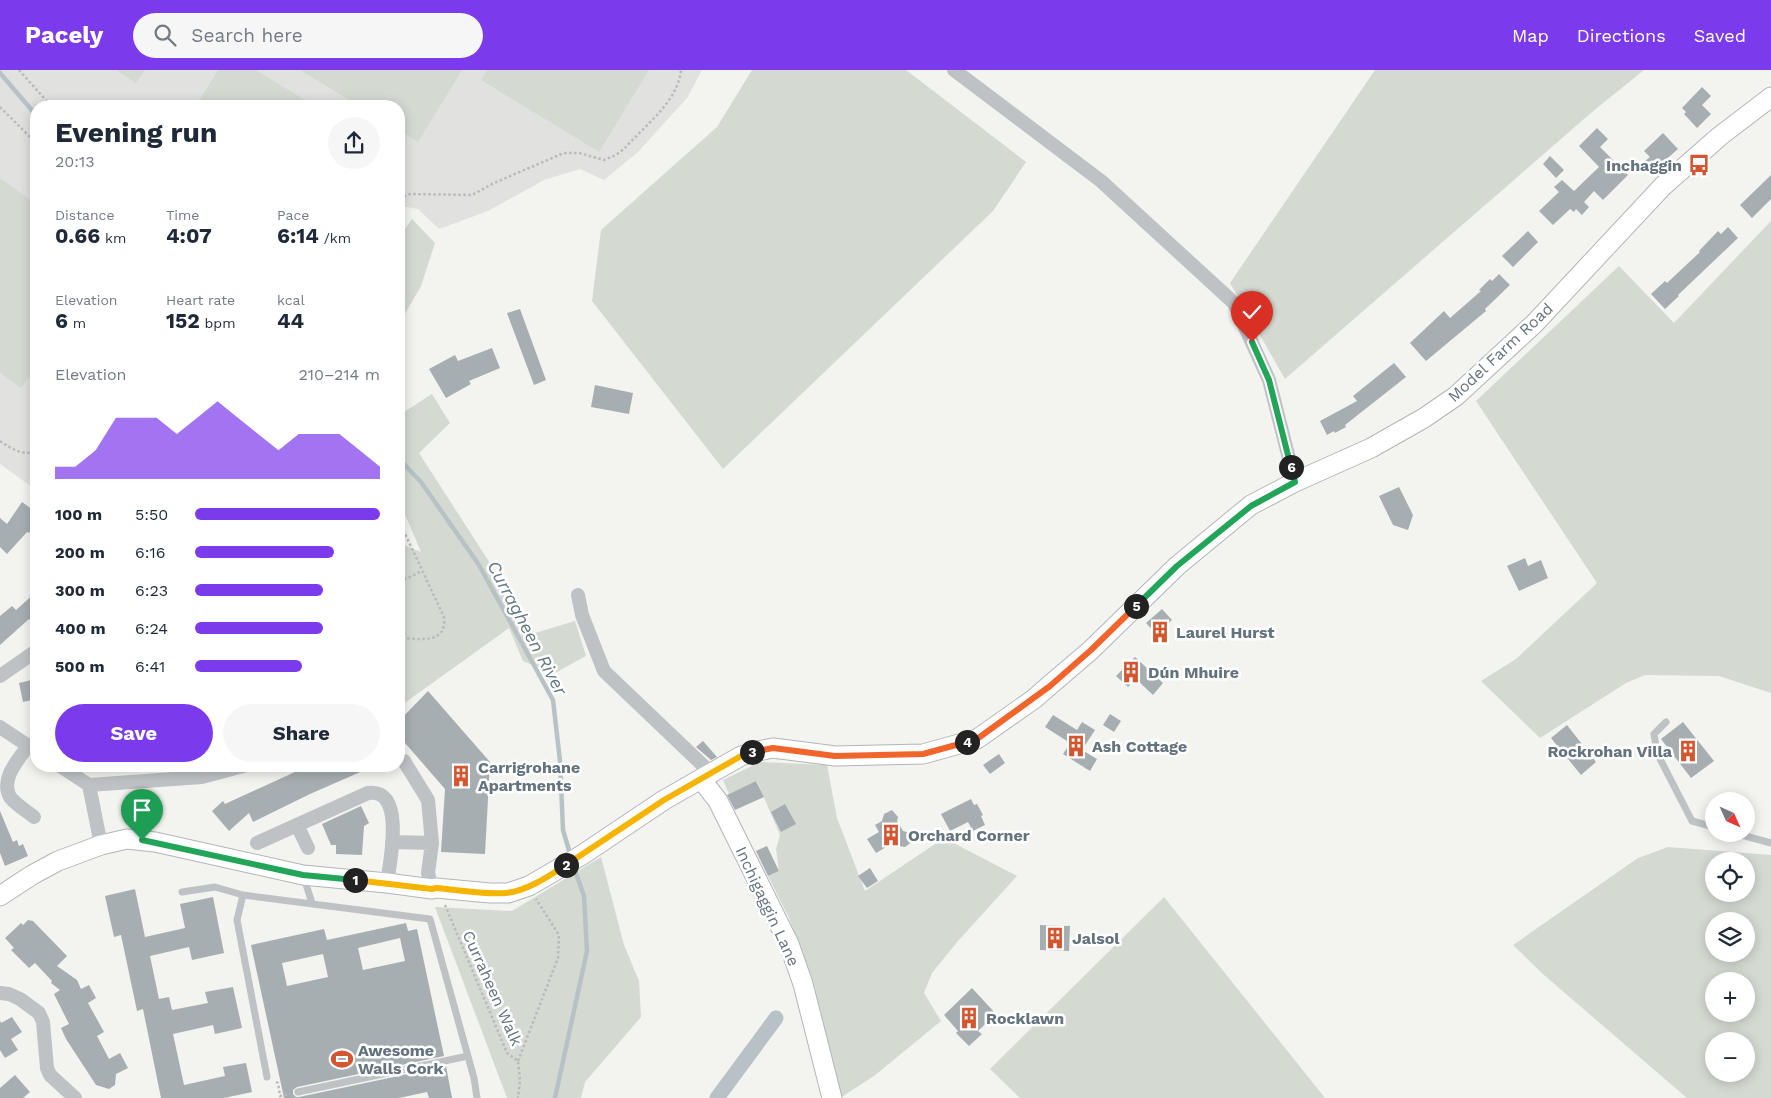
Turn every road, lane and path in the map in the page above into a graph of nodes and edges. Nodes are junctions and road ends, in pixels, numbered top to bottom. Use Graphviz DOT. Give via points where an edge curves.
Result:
graph roads {
  1 [pos="19,70"];
  2 [pos="681,70"];
  3 [pos="954,70"];
  4 [pos="1771,98"];
  5 [pos="46,100"];
  6 [pos="0,107"];
  7 [pos="30,136"];
  8 [pos="405,196"];
  9 [pos="0,440"];
  10 [pos="30,452"];
  11 [pos="1295,482"];
  12 [pos="405,534"];
  13 [pos="422,571"];
  14 [pos="405,579"];
  15 [pos="578,594"];
  16 [pos="405,638"];
  17 [pos="30,655"];
  18 [pos="0,676"];
  19 [pos="1666,722"];
  20 [pos="0,728"];
  21 [pos="30,747"];
  22 [pos="30,750"];
  23 [pos="405,763"];
  24 [pos="70,772"];
  25 [pos="221,772"];
  26 [pos="706,776"];
  27 [pos="89,784"];
  28 [pos="34,818"];
  29 [pos="1705,824"];
  30 [pos="297,825"];
  31 [pos="1755,839"];
  32 [pos="392,842"];
  33 [pos="258,843"];
  34 [pos="432,843"];
  35 [pos="1771,843"];
  36 [pos="101,845"];
  37 [pos="308,848"];
  38 [pos="303,875"];
  39 [pos="387,883"];
  40 [pos="529,886"];
  41 [pos="434,888"];
  42 [pos="182,892"];
  43 [pos="243,895"];
  44 [pos="0,896"];
  45 [pos="312,903"];
  46 [pos="0,993"];
  47 [pos="468,1056"];
  48 [pos="518,1061"];
  49 [pos="267,1077"];
  50 [pos="278,1083"];
  51 [pos="279,1087"];
  52 [pos="298,1092"];
  53 [pos="76,1098"];
  54 [pos="477,1098"];
  55 [pos="518,1098"];
  56 [pos="832,1098"];
  1 -- 5 [label="path"];
  2 -- 8 [label="path" via="673,94 616,156 604,160 579,153 564,153 472,195"];
  3 -- 11 [label="street" via="1102,182 1234,304 1269,380"];
  4 -- 11 [label="main road, Model Farm Road" via="1720,136 1663,186 1534,324 1456,396 1371,448"];
  6 -- 7 [label="path"];
  9 -- 10 [label="path" via="14,450"];
  11 -- 26 [label="main road, Model Farm Road" via="1251,506 1177,566 1050,686 977,739 923,754 835,756 773,748 758,750"];
  12 -- 13 [label="path"];
  13 -- 14 [label="path"];
  13 -- 16 [label="path" via="445,625 438,637"];
  15 -- 26 [label="street" via="582,615 604,671"];
  17 -- 18 [label="street"];
  19 -- 29 [label="lane" via="1654,734 1657,752 1692,820"];
  20 -- 21 [label="street"];
  22 -- 28 [label="street" via="7,776 5,785 10,797"];
  23 -- 34 [label="street" via="428,800"];
  24 -- 27 [label="street"];
  25 -- 27 [label="street" via="202,777"];
  26 -- 40 [label="main road, Model Farm Road"];
  26 -- 56 [label="main road, Inchigaggin Lane" via="789,944 803,984"];
  27 -- 36 [label="street"];
  30 -- 32 [label="street" via="368,793 378,793 384,797 391,812 394,823"];
  30 -- 33 [label="street"];
  30 -- 37 [label="street"];
  31 -- 35 [label="lane"];
  32 -- 34 [label="street"];
  32 -- 39 [label="street"];
  34 -- 41 [label="street" via="428,873"];
  36 -- 38 [label="main road, Model Farm Road" via="127,839 142,840"];
  36 -- 44 [label="main road, Model Farm Road" via="52,864"];
  38 -- 39 [label="main road, Model Farm Road"];
  38 -- 45 [label="lane"];
  39 -- 41 [label="main road, Model Farm Road"];
  40 -- 41 [label="main road, Model Farm Road" via="508,893"];
  40 -- 48 [label="path" via="559,935 558,958"];
  41 -- 48 [label="path, Curraheen Walk" via="507,1053"];
  42 -- 43 [label="lane" via="215,887"];
  43 -- 45 [label="lane"];
  43 -- 49 [label="lane" via="237,920"];
  45 -- 47 [label="lane" via="430,919"];
  46 -- 53 [label="street" via="9,994 39,1014 43,1022 50,1075"];
  47 -- 52 [label="lane"];
  47 -- 54 [label="lane"];
  48 -- 55 [label="path, Curraheen Walk"];
  50 -- 51 [label="path"];
}
